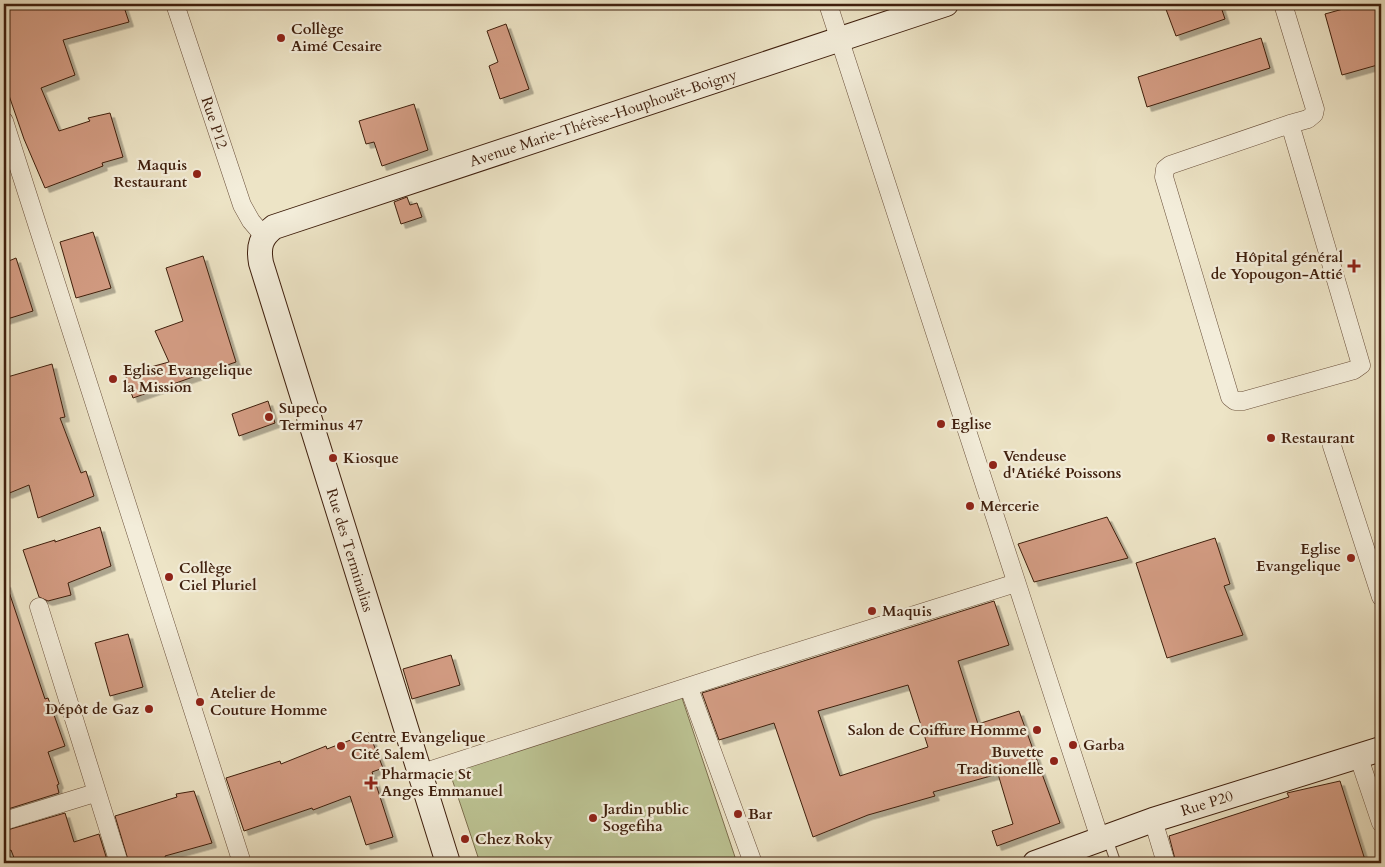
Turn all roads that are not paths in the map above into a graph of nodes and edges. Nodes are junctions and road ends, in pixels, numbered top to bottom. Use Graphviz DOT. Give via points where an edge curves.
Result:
graph roads {
  1 [pos="174,4"];
  2 [pos="828,4"];
  3 [pos="946,4"];
  4 [pos="1283,4"];
  5 [pos="838,40"];
  6 [pos="4,121"];
  7 [pos="1290,124"];
  8 [pos="263,235"];
  9 [pos="1332,446"];
  10 [pos="1016,583"];
  11 [pos="1381,597"];
  12 [pos="38,607"];
  13 [pos="689,688"];
  14 [pos="1381,749"];
  15 [pos="1358,755"];
  16 [pos="419,774"];
  17 [pos="95,793"];
  18 [pos="1153,820"];
  19 [pos="4,821"];
  20 [pos="1381,823"];
  21 [pos="1104,838"];
  22 [pos="119,863"];
  23 [pos="242,863"];
  24 [pos="448,863"];
  25 [pos="753,863"];
  26 [pos="1038,863"];
  27 [pos="1116,863"];
  28 [pos="1166,863"];
  1 -- 8 [label="street, Rue P12" via="242,205"];
  2 -- 5 [label="street"];
  3 -- 5 [label="street, Avenue Marie-Thérèse-Houphouët-Boigny"];
  4 -- 7 [label="street" via="1315,109 1312,117"];
  5 -- 8 [label="street, Avenue Marie-Thérèse-Houphouët-Boigny" via="274,227"];
  5 -- 10 [label="street"];
  6 -- 23 [label="street"];
  7 -- 7 [label="street" via="1361,365 1354,370 1235,401 1230,397 1165,188 1165,169"];
  8 -- 16 [label="street, Rue des Terminalias" via="259,250 261,262"];
  9 -- 11 [label="street"];
  10 -- 13 [label="street"];
  10 -- 21 [label="street"];
  12 -- 17 [label="street"];
  13 -- 16 [label="street"];
  13 -- 25 [label="street"];
  14 -- 15 [label="street, Rue P20"];
  15 -- 18 [label="street, Rue P20"];
  15 -- 20 [label="street"];
  16 -- 24 [label="street, Rue des Terminalias"];
  17 -- 19 [label="street"];
  17 -- 22 [label="street"];
  18 -- 21 [label="street, Rue P20"];
  18 -- 28 [label="street"];
  21 -- 26 [label="street, Rue P20"];
  21 -- 27 [label="lane"];
}
